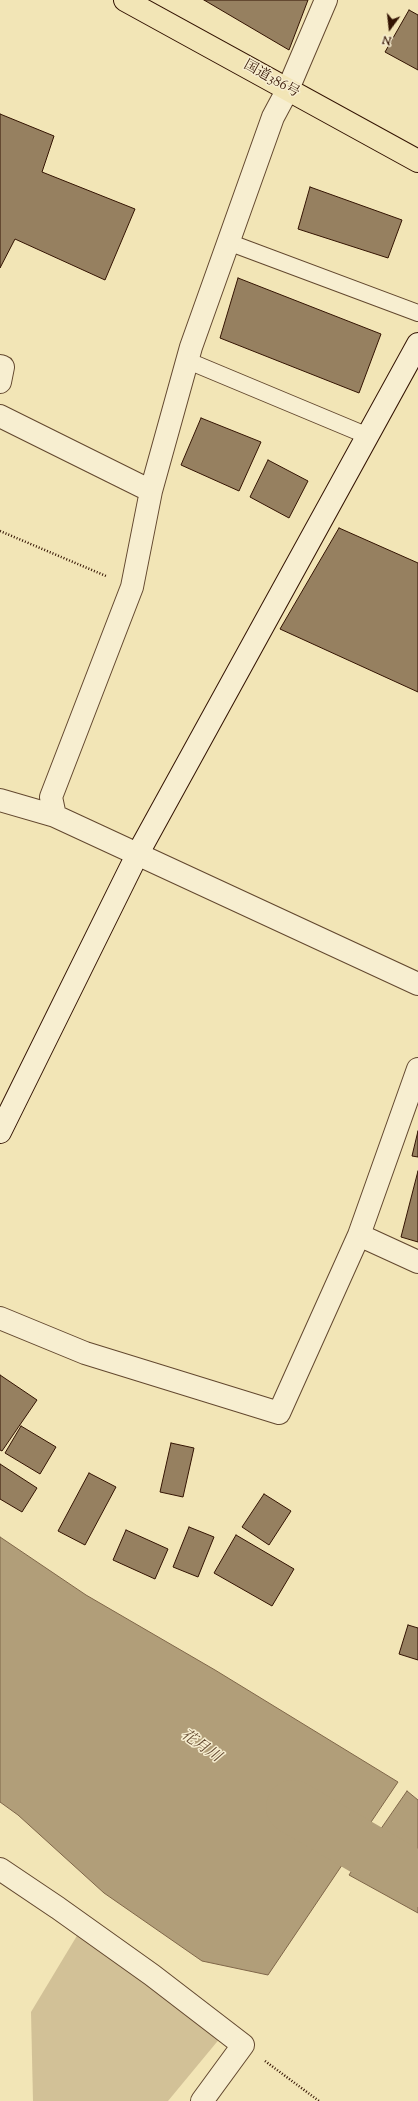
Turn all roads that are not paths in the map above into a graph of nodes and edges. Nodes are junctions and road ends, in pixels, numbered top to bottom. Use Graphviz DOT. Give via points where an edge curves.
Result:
graph roads {
  1 [pos="125,0"];
  2 [pos="326,0"];
  3 [pos="288,89"];
  4 [pos="418,160"];
  5 [pos="228,242"];
  6 [pos="418,313"];
  7 [pos="418,344"];
  8 [pos="186,360"];
  9 [pos="0,366"];
  10 [pos="0,382"];
  11 [pos="0,416"];
  12 [pos="368,436"];
  13 [pos="151,491"];
  14 [pos="0,800"];
  15 [pos="56,816"];
  16 [pos="137,855"];
  17 [pos="418,984"];
  18 [pos="418,1069"];
  19 [pos="5,1109"];
  20 [pos="0,1132"];
  21 [pos="359,1235"];
  22 [pos="418,1262"];
  23 [pos="0,1318"];
  24 [pos="0,1869"];
  25 [pos="202,2101"];
  1 -- 3 [label="highway, 国道386号"];
  2 -- 3 [label="street"];
  3 -- 4 [label="highway, 国道386号"];
  3 -- 5 [label="street" via="273,117"];
  5 -- 6 [label="lane"];
  5 -- 8 [label="street"];
  7 -- 12 [label="street"];
  8 -- 12 [label="lane"];
  8 -- 13 [label="street"];
  9 -- 10 [label="street" via="3,367"];
  11 -- 13 [label="street"];
  12 -- 16 [label="street"];
  13 -- 15 [label="street" via="132,587 51,797"];
  14 -- 15 [label="street"];
  15 -- 16 [label="street"];
  16 -- 17 [label="street"];
  16 -- 19 [label="street"];
  18 -- 21 [label="street"];
  19 -- 20 [label="street"];
  21 -- 22 [label="street"];
  21 -- 23 [label="street" via="279,1414 85,1353"];
  24 -- 25 [label="street" via="146,1970 243,2045"];
}
